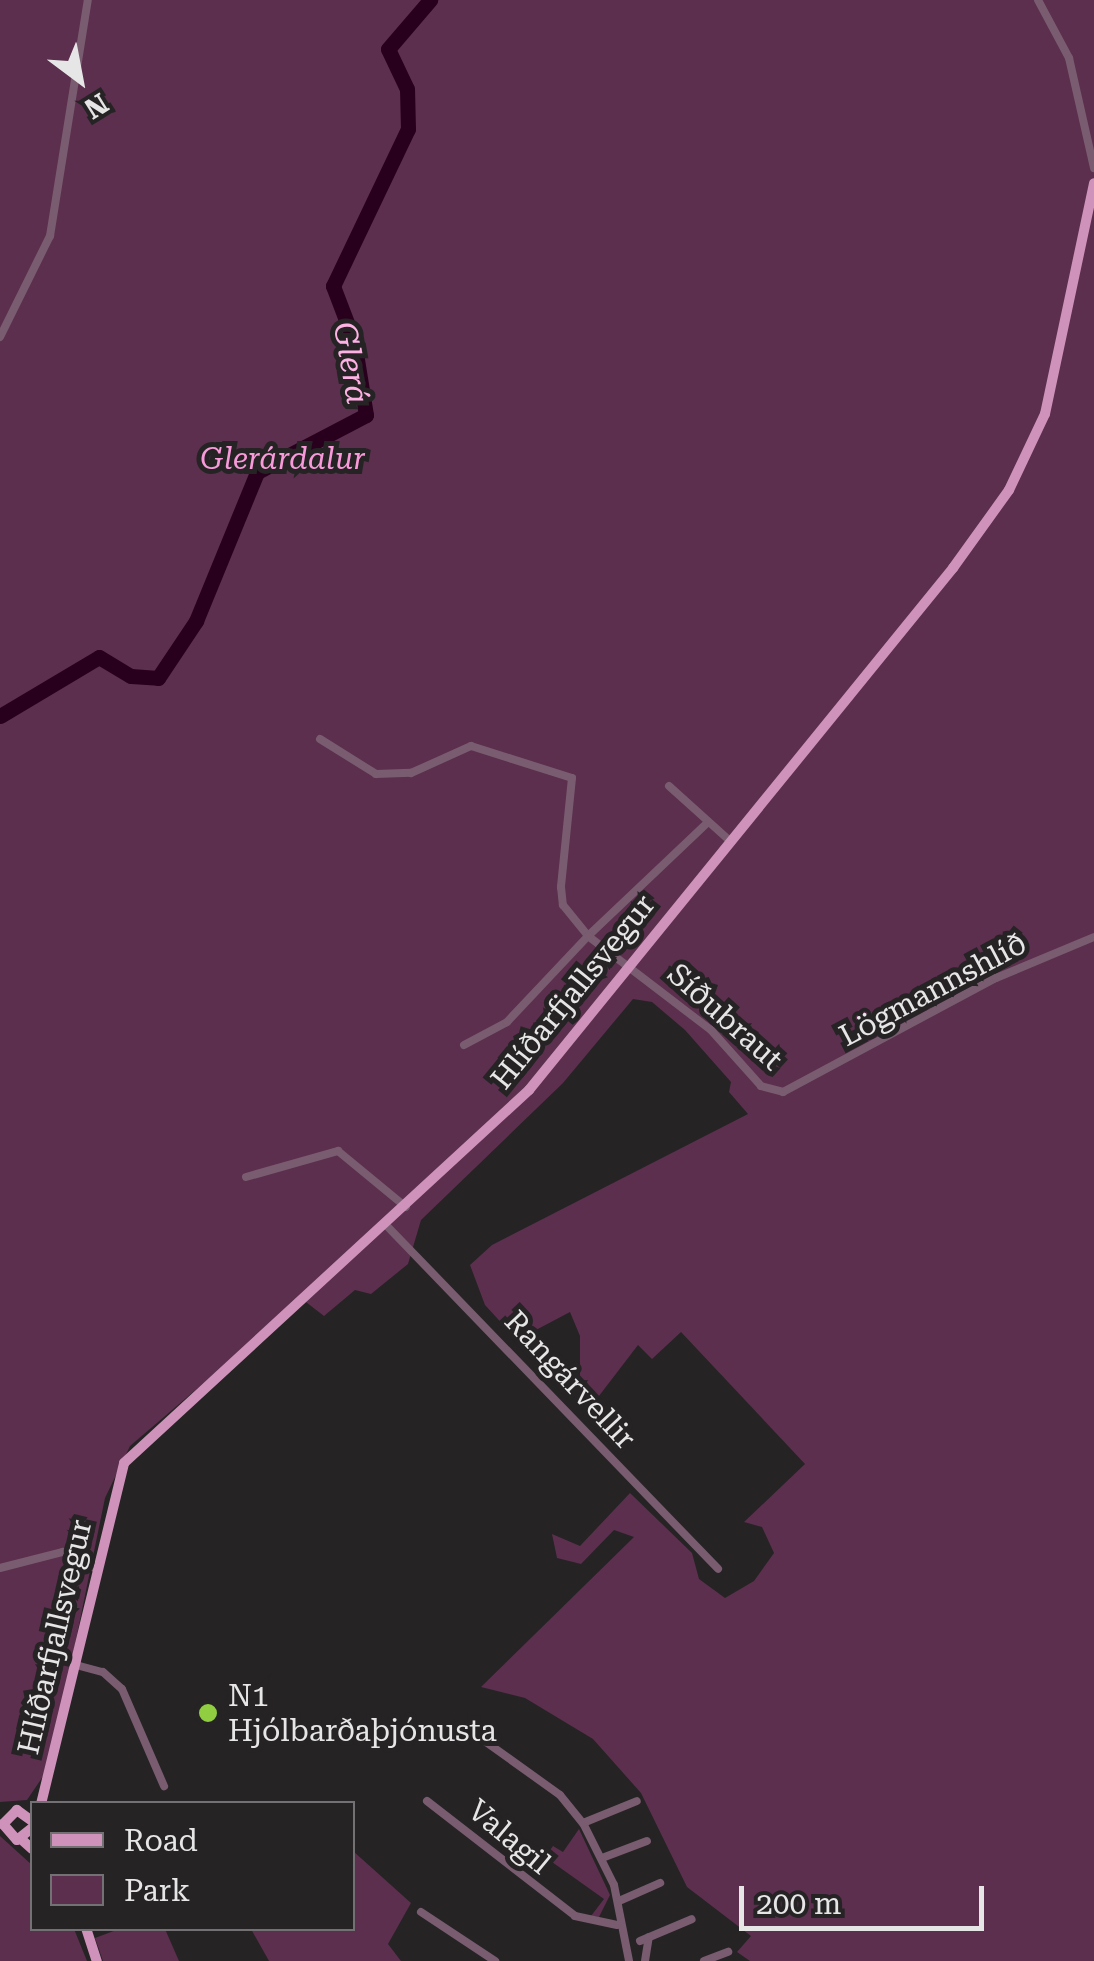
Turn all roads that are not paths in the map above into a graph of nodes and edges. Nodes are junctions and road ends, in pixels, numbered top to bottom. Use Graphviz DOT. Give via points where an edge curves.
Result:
graph roads {
  1 [pos="88,0"];
  2 [pos="1038,0"];
  3 [pos="1094,168"];
  4 [pos="1094,183"];
  5 [pos="0,337"];
  6 [pos="320,739"];
  7 [pos="669,786"];
  8 [pos="708,822"];
  9 [pos="730,841"];
  10 [pos="588,936"];
  11 [pos="1094,938"];
  12 [pos="626,967"];
  13 [pos="464,1045"];
  14 [pos="794,1088"];
  15 [pos="246,1177"];
  16 [pos="406,1207"];
  17 [pos="386,1225"];
  18 [pos="0,1568"];
  19 [pos="96,1569"];
  20 [pos="718,1570"];
  21 [pos="76,1666"];
  22 [pos="486,1742"];
  23 [pos="46,1784"];
  24 [pos="164,1786"];
  25 [pos="41,1801"];
  26 [pos="637,1801"];
  27 [pos="428,1802"];
  28 [pos="0,1806"];
  29 [pos="17,1810"];
  30 [pos="584,1822"];
  31 [pos="2,1823"];
  32 [pos="30,1832"];
  33 [pos="647,1841"];
  34 [pos="602,1858"];
  35 [pos="660,1883"];
  36 [pos="618,1901"];
  37 [pos="421,1912"];
  38 [pos="692,1919"];
  39 [pos="616,1926"];
  40 [pos="87,1931"];
  41 [pos="728,1952"];
  42 [pos="97,1961"];
  43 [pos="494,1961"];
  44 [pos="629,1961"];
  45 [pos="645,1961"];
  46 [pos="704,1961"];
  1 -- 5 [label="street" via="50,236"];
  2 -- 3 [label="street" via="1069,58"];
  4 -- 9 [label="main road, Hlíðarfjallsvegur" via="1061,368 1022,468 953,568"];
  6 -- 10 [label="street, Síðubraut" via="376,774 411,773 471,746 572,778 561,887 563,905"];
  7 -- 8 [label="street"];
  8 -- 9 [label="street"];
  8 -- 10 [label="street"];
  9 -- 12 [label="main road, Hlíðarfjallsvegur"];
  10 -- 12 [label="street, Síðubraut"];
  10 -- 13 [label="street" via="507,1022"];
  11 -- 14 [label="street, Lögmannshlíð" via="996,978"];
  12 -- 14 [label="street, Síðubraut" via="711,1030 761,1086"];
  12 -- 16 [label="main road, Hlíðarfjallsvegur" via="529,1090"];
  15 -- 16 [label="street" via="338,1151"];
  16 -- 17 [label="main road, Hlíðarfjallsvegur"];
  17 -- 19 [label="main road, Hlíðarfjallsvegur" via="136,1446 116,1483"];
  17 -- 20 [label="street, Rangárvellir"];
  18 -- 19 [label="street" via="63,1552"];
  19 -- 21 [label="main road, Hlíðarfjallsvegur"];
  21 -- 23 [label="main road, Hlíðarfjallsvegur"];
  21 -- 24 [label="street" via="104,1672 122,1689"];
  22 -- 30 [label="street" via="560,1794"];
  23 -- 25 [label="main road, Hlíðarfjallsvegur"];
  23 -- 29 [label="main road, Hlíðarfjallsvegur"];
  26 -- 30 [label="street"];
  27 -- 39 [label="street, Valagil" via="575,1916"];
  28 -- 29 [label="main road"];
  29 -- 31 [label="main road, Hlíðarfjallsvegur"];
  29 -- 32 [label="main road"];
  30 -- 34 [label="street"];
  31 -- 32 [label="main road"];
  33 -- 34 [label="street"];
  34 -- 36 [label="street"];
  35 -- 36 [label="street"];
  36 -- 39 [label="street"];
  37 -- 43 [label="street"];
  38 -- 45 [label="street" via="645,1939"];
  39 -- 44 [label="street"];
  40 -- 42 [label="main road"];
  41 -- 46 [label="street"];
}
